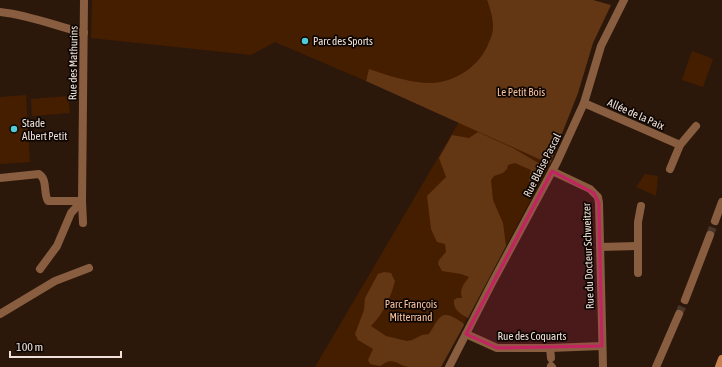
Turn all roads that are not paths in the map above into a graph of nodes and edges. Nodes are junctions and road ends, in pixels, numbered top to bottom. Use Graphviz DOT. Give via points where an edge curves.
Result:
graph roads {
  1 [pos="84,0"];
  2 [pos="624,0"];
  3 [pos="0,12"];
  4 [pos="84,32"];
  5 [pos="584,103"];
  6 [pos="696,126"];
  7 [pos="680,145"];
  8 [pos="670,169"];
  9 [pos="552,171"];
  10 [pos="0,178"];
  11 [pos="82,201"];
  12 [pos="722,202"];
  13 [pos="640,206"];
  14 [pos="715,221"];
  15 [pos="83,223"];
  16 [pos="710,236"];
  17 [pos="600,246"];
  18 [pos="638,246"];
  19 [pos="89,268"];
  20 [pos="40,269"];
  21 [pos="638,273"];
  22 [pos="684,300"];
  23 [pos="0,314"];
  24 [pos="679,314"];
  25 [pos="466,334"];
  26 [pos="602,346"];
  27 [pos="550,348"];
  28 [pos="551,358"];
  29 [pos="722,359"];
  30 [pos="449,367"];
  31 [pos="603,367"];
  32 [pos="656,367"];
  33 [pos="719,367"];
  1 -- 4 [label="street, Rue des Mathurins"];
  2 -- 5 [label="street, Rue Blaise Pascal" via="601,46"];
  3 -- 4 [label="street"];
  4 -- 11 [label="street, Rue des Mathurins"];
  5 -- 7 [label="street, Allée de la Paix"];
  5 -- 9 [label="street, Rue Blaise Pascal"];
  6 -- 7 [label="street"];
  7 -- 8 [label="street"];
  9 -- 17 [label="street, Rue du Docteur Schweitzer" via="590,189 598,197"];
  9 -- 25 [label="street, Rue Blaise Pascal"];
  10 -- 11 [label="street" via="38,174 44,181 48,201"];
  11 -- 15 [label="street, Rue des Mathurins"];
  11 -- 20 [label="street" via="72,213 57,246"];
  12 -- 14 [label="street"];
  13 -- 18 [label="street"];
  16 -- 22 [label="street"];
  17 -- 18 [label="street"];
  17 -- 26 [label="street, Rue du Docteur Schweitzer"];
  18 -- 21 [label="street"];
  19 -- 23 [label="street" via="55,281"];
  24 -- 32 [label="street"];
  25 -- 27 [label="street, Rue des Coquarts" via="497,348"];
  25 -- 30 [label="street, Rue Blaise Pascal"];
  26 -- 27 [label="street, Rue des Coquarts"];
  26 -- 31 [label="street, Rue du Docteur Schweitzer"];
  27 -- 28 [label="street"];
  29 -- 33 [label="street"];
}
